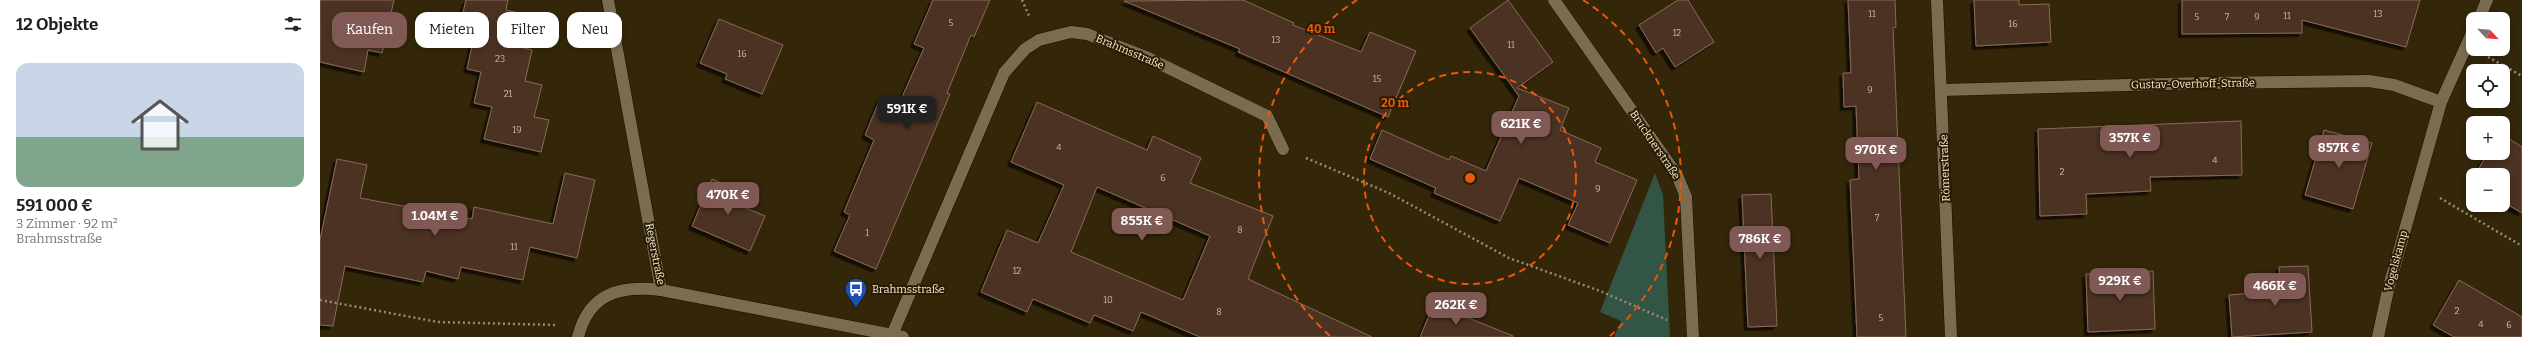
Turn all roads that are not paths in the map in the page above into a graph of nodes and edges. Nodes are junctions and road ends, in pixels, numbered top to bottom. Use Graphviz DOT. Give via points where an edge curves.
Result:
graph roads {
  1 [pos="608,0"];
  2 [pos="1554,0"];
  3 [pos="1937,0"];
  4 [pos="2487,0"];
  5 [pos="2482,12"];
  6 [pos="2466,48"];
  7 [pos="1942,90"];
  8 [pos="2441,102"];
  9 [pos="1283,149"];
  10 [pos="661,290"];
  11 [pos="579,333"];
  12 [pos="898,336"];
  13 [pos="1694,337"];
  14 [pos="1951,337"];
  15 [pos="2378,337"];
  1 -- 10 [label="street, Regerstraße"];
  2 -- 13 [label="street, Brucknerstraße" via="1678,175 1683,186 1686,197"];
  3 -- 7 [label="street, Römerstraße"];
  4 -- 5 [label="street"];
  6 -- 8 [label="street, Vogelskamp"];
  7 -- 8 [label="street, Gustav-Overhoff-Straße" via="2202,83 2369,82 2394,85"];
  7 -- 14 [label="street, Römerstraße"];
  8 -- 15 [label="street, Vogelskamp" via="2388,290"];
  9 -- 12 [label="street, Brahmsstraße" via="1267,116 1146,57 1086,34 1071,32 1039,40 1025,49 1004,73"];
  10 -- 11 [label="street" via="637,287 614,291 589,310"];
  10 -- 12 [label="street, Regerstraße"];
}
